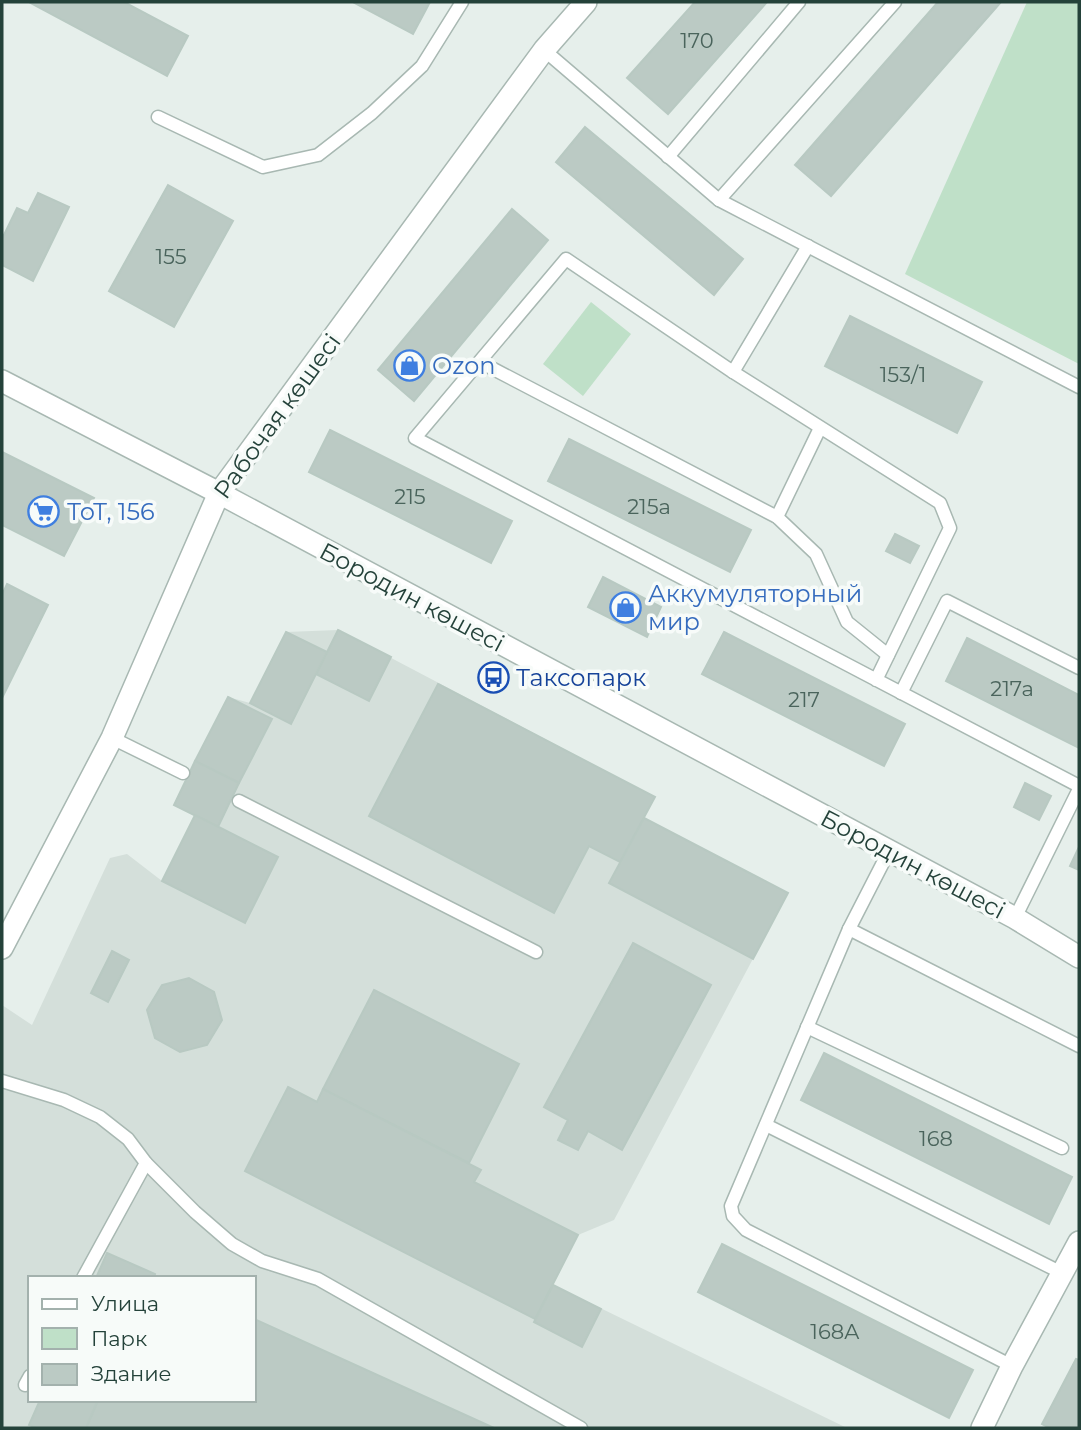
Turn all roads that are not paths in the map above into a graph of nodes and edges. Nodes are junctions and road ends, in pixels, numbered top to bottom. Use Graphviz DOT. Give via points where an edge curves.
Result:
graph roads {
  1 [pos="462,2"];
  2 [pos="586,2"];
  3 [pos="799,2"];
  4 [pos="895,2"];
  5 [pos="544,50"];
  6 [pos="158,117"];
  7 [pos="668,157"];
  8 [pos="719,200"];
  9 [pos="808,246"];
  10 [pos="480,362"];
  11 [pos="733,372"];
  12 [pos="2,381"];
  13 [pos="1079,387"];
  14 [pos="820,428"];
  15 [pos="219,493"];
  16 [pos="777,517"];
  17 [pos="888,655"];
  18 [pos="1079,668"];
  19 [pos="876,680"];
  20 [pos="901,693"];
  21 [pos="112,738"];
  22 [pos="183,773"];
  23 [pos="1079,788"];
  24 [pos="239,802"];
  25 [pos="889,851"];
  26 [pos="1015,918"];
  27 [pos="849,929"];
  28 [pos="2,948"];
  29 [pos="536,952"];
  30 [pos="1079,957"];
  31 [pos="807,1027"];
  32 [pos="1079,1046"];
  33 [pos="2,1081"];
  34 [pos="766,1125"];
  35 [pos="1062,1148"];
  36 [pos="146,1163"];
  37 [pos="1079,1242"];
  38 [pos="1062,1273"];
  39 [pos="84,1276"];
  40 [pos="1012,1366"];
  41 [pos="581,1428"];
  42 [pos="982,1428"];
  1 -- 6 [label="lane" via="422,66 318,155 264,167"];
  2 -- 5 [label="street, Рабочая көшесі"];
  3 -- 7 [label="lane"];
  4 -- 8 [label="lane"];
  5 -- 7 [label="lane"];
  5 -- 15 [label="street, Рабочая көшесі"];
  7 -- 8 [label="lane"];
  8 -- 9 [label="lane"];
  9 -- 11 [label="lane"];
  9 -- 13 [label="lane"];
  10 -- 11 [label="lane" via="566,259"];
  10 -- 16 [label="lane"];
  10 -- 19 [label="lane" via="415,438"];
  11 -- 14 [label="lane"];
  12 -- 15 [label="street, Бородин көшесі"];
  14 -- 16 [label="lane"];
  14 -- 17 [label="lane" via="940,503 950,528"];
  15 -- 21 [label="street, Рабочая көшесі"];
  15 -- 25 [label="street, Бородин көшесі"];
  16 -- 17 [label="lane" via="816,554 847,622"];
  17 -- 19 [label="lane"];
  18 -- 20 [label="lane" via="947,601"];
  19 -- 20 [label="lane"];
  20 -- 23 [label="lane"];
  21 -- 22 [label="lane"];
  21 -- 28 [label="street, Рабочая көшесі"];
  23 -- 26 [label="lane"];
  24 -- 29 [label="lane"];
  25 -- 26 [label="street, Бородин көшесі"];
  25 -- 27 [label="lane"];
  26 -- 30 [label="street, Бородин көшесі"];
  27 -- 31 [label="lane"];
  27 -- 32 [label="lane"];
  31 -- 34 [label="lane"];
  31 -- 35 [label="lane"];
  33 -- 36 [label="lane" via="64,1100 100,1117 128,1139"];
  34 -- 38 [label="lane"];
  34 -- 40 [label="lane" via="732,1206 739,1225"];
  36 -- 39 [label="lane"];
  36 -- 41 [label="lane" via="232,1244 262,1261 317,1279"];
  37 -- 38 [label="street"];
  38 -- 40 [label="street"];
  40 -- 42 [label="street"];
}
